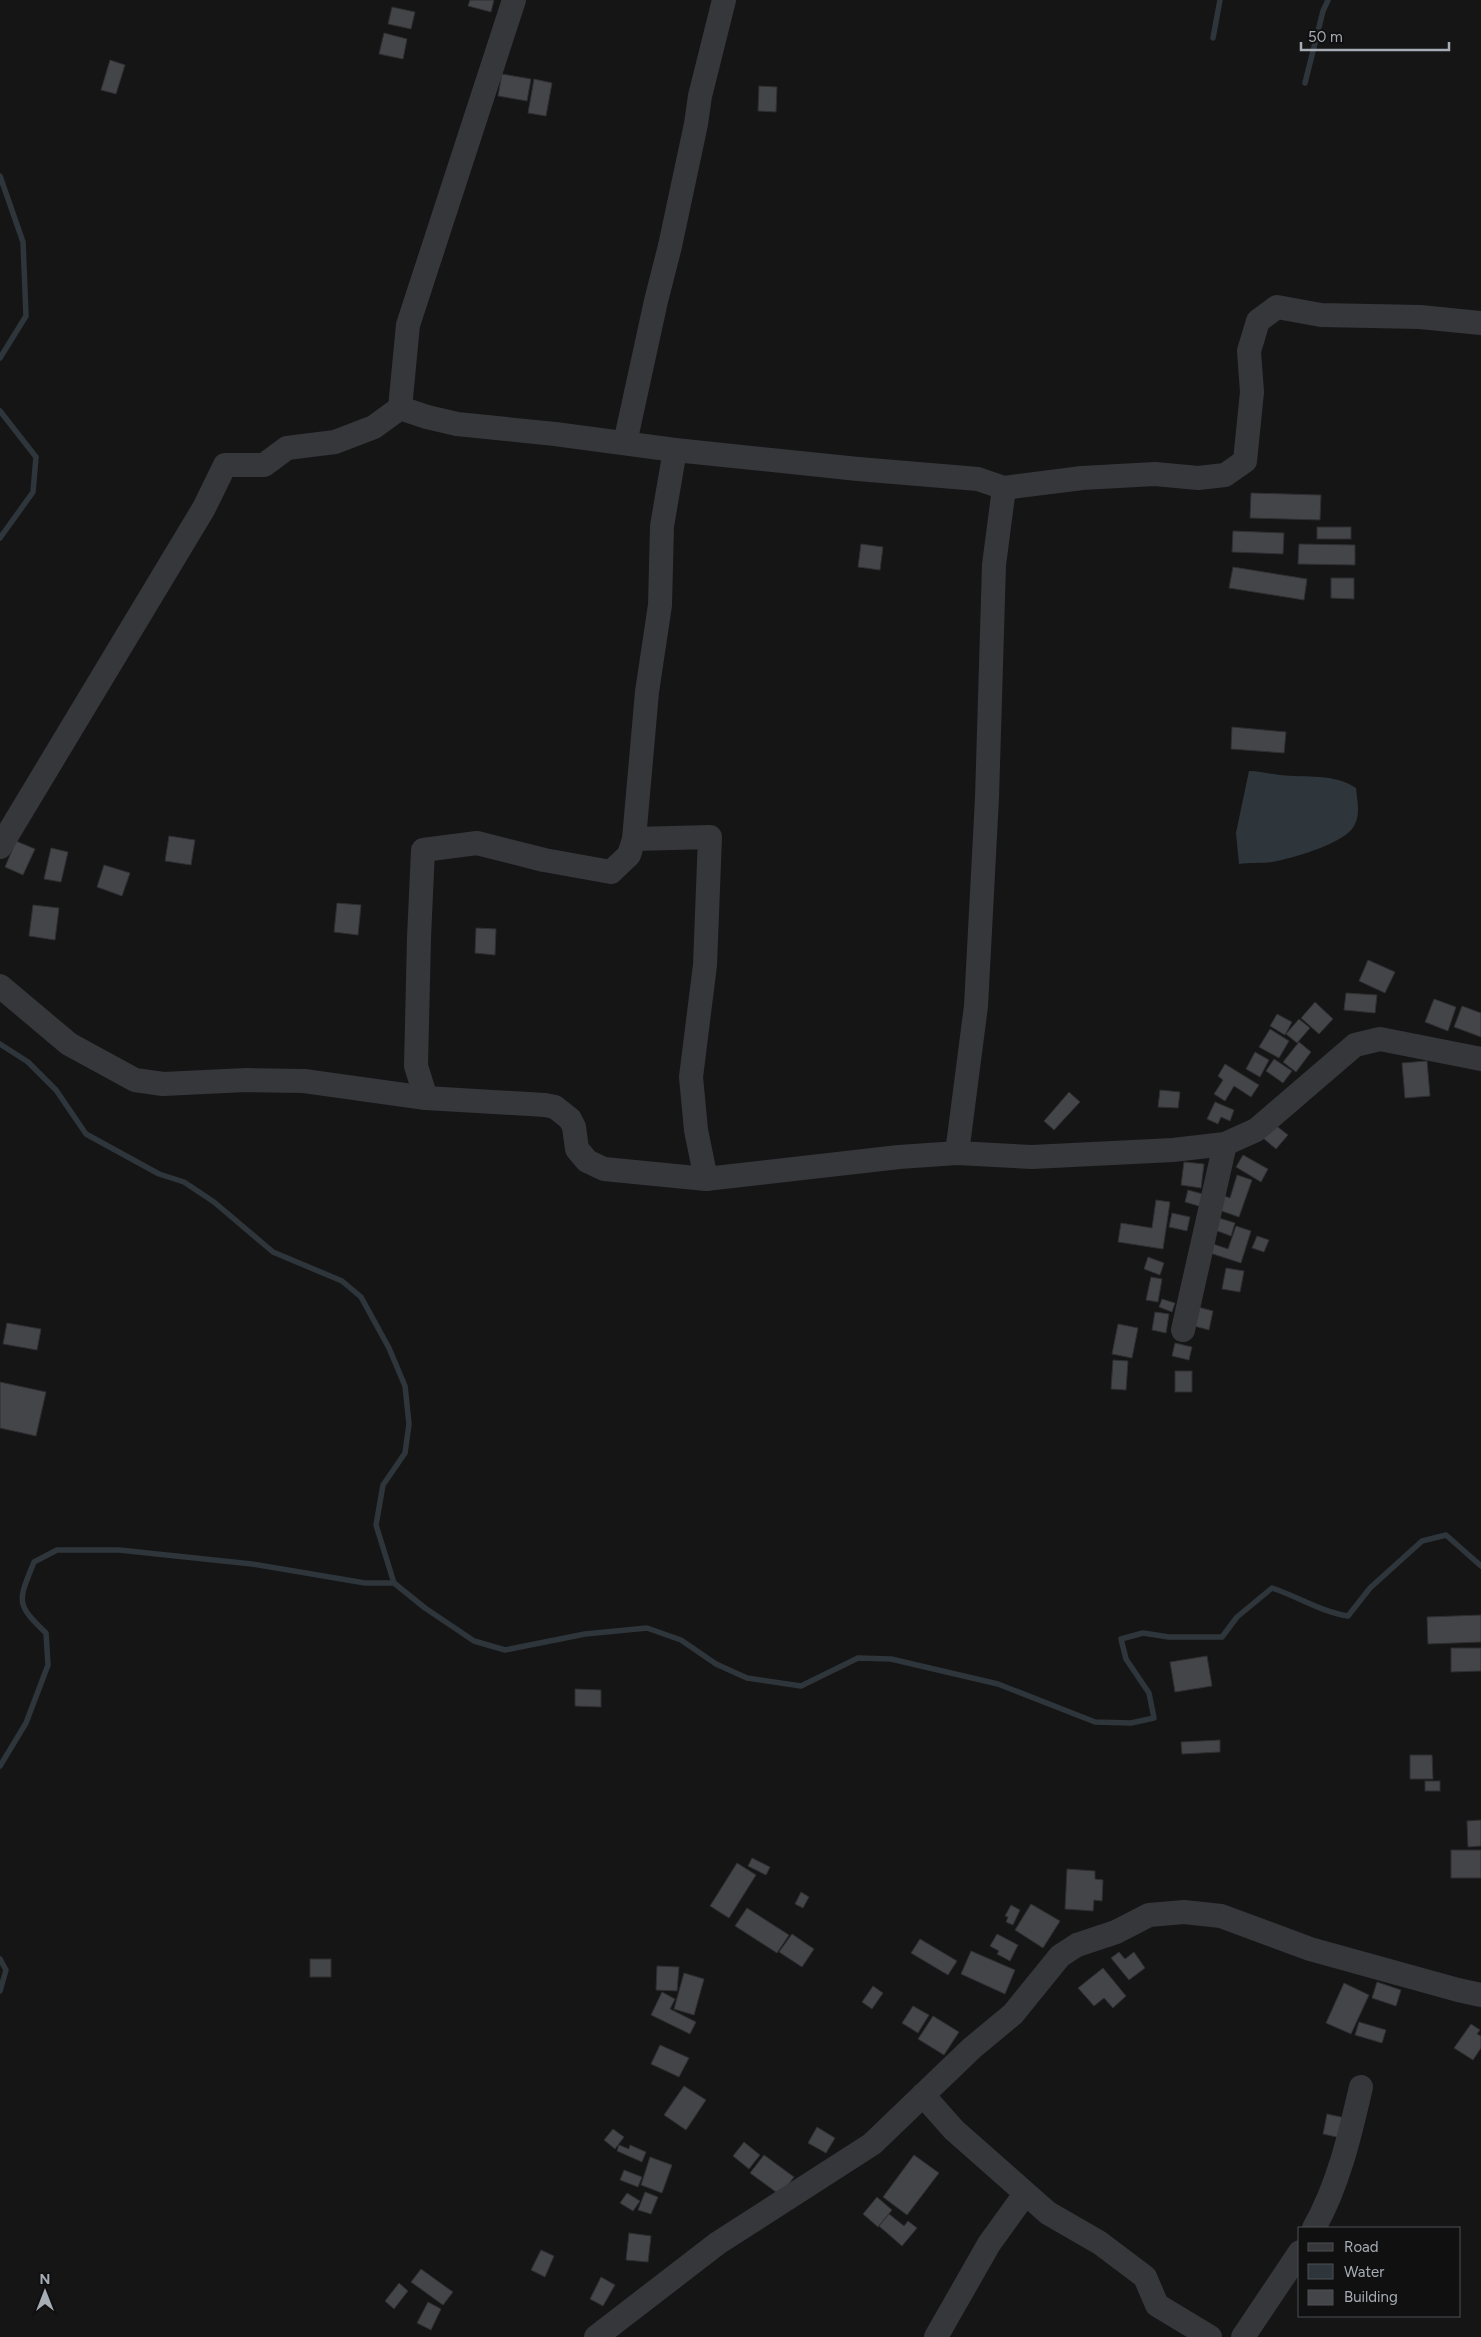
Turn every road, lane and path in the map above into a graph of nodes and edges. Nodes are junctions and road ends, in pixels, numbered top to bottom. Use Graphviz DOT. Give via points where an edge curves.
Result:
graph roads {
  1 [pos="514,0"];
  2 [pos="724,0"];
  3 [pos="1481,323"];
  4 [pos="400,408"];
  5 [pos="625,443"];
  6 [pos="675,450"];
  7 [pos="1004,488"];
  8 [pos="634,838"];
  9 [pos="0,847"];
  10 [pos="0,986"];
  11 [pos="1481,1059"];
  12 [pos="426,1098"];
  13 [pos="1226,1144"];
  14 [pos="957,1153"];
  15 [pos="706,1179"];
  16 [pos="1183,1330"];
  17 [pos="1481,1995"];
  18 [pos="1361,2087"];
  19 [pos="923,2095"];
  20 [pos="1025,2194"];
  21 [pos="1315,2227"];
  22 [pos="1298,2255"];
  23 [pos="596,2337"];
  24 [pos="936,2337"];
  25 [pos="1210,2337"];
  26 [pos="1243,2337"];
  1 -- 4 [label="street" via="408,325"];
  2 -- 5 [label="street"];
  3 -- 7 [label="street" via="1420,317 1321,315 1277,307 1258,321 1249,351 1252,392 1245,461 1225,475 1082,478"];
  4 -- 5 [label="street" via="457,424"];
  4 -- 9 [label="street" via="374,427 335,442 287,448 264,465 225,465 204,508"];
  5 -- 6 [label="street"];
  6 -- 7 [label="street" via="978,479"];
  6 -- 8 [label="street" via="662,526 660,605 647,692"];
  7 -- 14 [label="street" via="994,565 987,798 976,1006"];
  8 -- 12 [label="street" via="629,855 611,872 477,843 424,850 416,1066"];
  8 -- 15 [label="street" via="710,837 705,965 691,1077 696,1130"];
  10 -- 12 [label="street" via="69,1044 135,1080 163,1084 304,1081"];
  11 -- 13 [label="street" via="1380,1039 1355,1045 1256,1130"];
  12 -- 15 [label="street" via="555,1107 570,1119 577,1149 588,1161 604,1169"];
  13 -- 14 [label="street" via="1032,1157"];
  13 -- 16 [label="street"];
  14 -- 15 [label="street"];
  17 -- 19 [label="street" via="1310,1949 1221,1916 1184,1912 1149,1915 1116,1932 1077,1944 1060,1956 1013,2014"];
  18 -- 21 [label="street" via="1349,2139"];
  19 -- 20 [label="street" via="954,2130"];
  19 -- 23 [label="street" via="872,2144 718,2243"];
  20 -- 24 [label="street" via="989,2244"];
  20 -- 25 [label="street" via="1048,2213 1100,2243 1145,2277 1156,2305"];
  22 -- 26 [label="street"];
}
